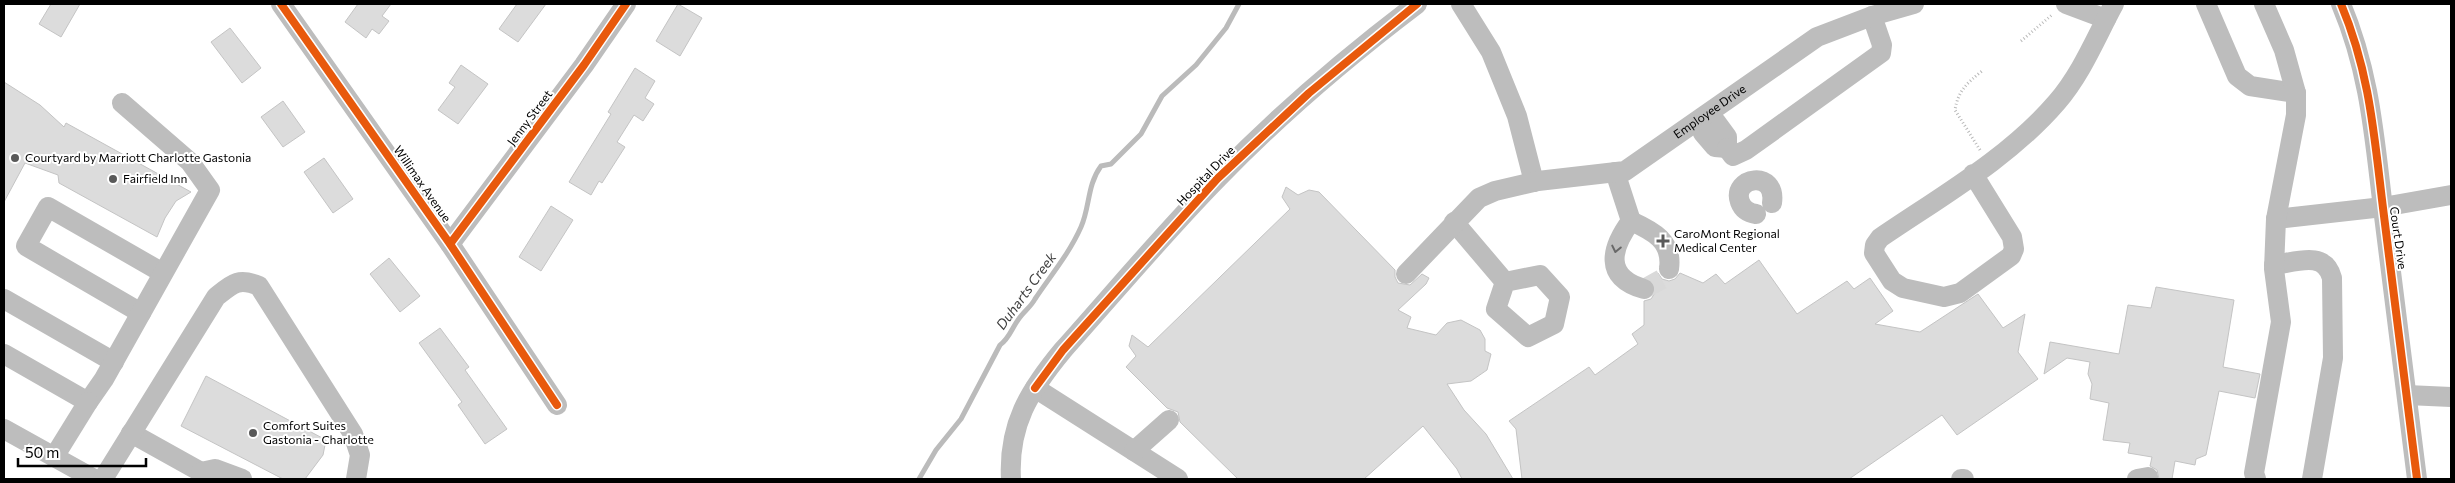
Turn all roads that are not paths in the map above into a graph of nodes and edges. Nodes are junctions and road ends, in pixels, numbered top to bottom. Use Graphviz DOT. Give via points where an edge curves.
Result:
graph roads {
  1 [pos="626,4"];
  2 [pos="1417,4"];
  3 [pos="1461,4"];
  4 [pos="1914,4"];
  5 [pos="2206,4"];
  6 [pos="2264,4"];
  7 [pos="2341,4"];
  8 [pos="284,5"];
  9 [pos="2061,7"];
  10 [pos="2110,11"];
  11 [pos="1862,14"];
  12 [pos="2296,92"];
  13 [pos="122,103"];
  14 [pos="1704,120"];
  15 [pos="1730,152"];
  16 [pos="1615,172"];
  17 [pos="1972,174"];
  18 [pos="1749,181"];
  19 [pos="1534,182"];
  20 [pos="2451,195"];
  21 [pos="1772,203"];
  22 [pos="2383,208"];
  23 [pos="1756,214"];
  24 [pos="2276,219"];
  25 [pos="1631,221"];
  26 [pos="1454,222"];
  27 [pos="450,244"];
  28 [pos="2274,265"];
  29 [pos="1669,269"];
  30 [pos="163,273"];
  31 [pos="1406,274"];
  32 [pos="1505,282"];
  33 [pos="1644,289"];
  34 [pos="4,299"];
  35 [pos="141,313"];
  36 [pos="4,354"];
  37 [pos="114,362"];
  38 [pos="1035,388"];
  39 [pos="2406,395"];
  40 [pos="2451,397"];
  41 [pos="88,402"];
  42 [pos="557,405"];
  43 [pos="1169,420"];
  44 [pos="4,429"];
  45 [pos="131,433"];
  46 [pos="1134,451"];
  47 [pos="54,457"];
  48 [pos="203,475"];
  49 [pos="94,479"];
  50 [pos="103,479"];
  51 [pos="242,479"];
  52 [pos="356,479"];
  53 [pos="1011,479"];
  54 [pos="1178,479"];
  55 [pos="2256,479"];
  56 [pos="2312,479"];
  57 [pos="2417,479"];
  1 -- 27 [label="street, Jenny Street"];
  2 -- 38 [label="street, Hospital Drive" via="1309,93 1217,179 1063,350"];
  3 -- 19 [label="street" via="1491,52 1517,116"];
  4 -- 11 [label="street, Employee Drive"];
  5 -- 12 [label="street" via="2237,76 2250,86"];
  6 -- 12 [label="street" via="2284,50"];
  7 -- 22 [label="street, Court Drive" via="2365,73"];
  8 -- 27 [label="street, Willimax Avenue"];
  9 -- 10 [label="street"];
  10 -- 17 [label="street" via="2094,45 2058,101 2036,125"];
  11 -- 14 [label="street, Employee Drive" via="1817,37"];
  11 -- 15 [label="street" via="1882,45 1881,53 1746,150"];
  12 -- 24 [label="street" via="2296,115"];
  13 -- 30 [label="street" via="190,162 210,190"];
  14 -- 15 [label="street" via="1703,133 1715,147"];
  14 -- 16 [label="street, Employee Drive" via="1625,170"];
  15 -- 18 [label="street"];
  16 -- 19 [label="street, Employee Drive"];
  16 -- 25 [label="street"];
  17 -- 17 [label="street" via="2012,236 2014,249 2011,256 1960,293 1944,297 1903,288 1892,281 1874,253 1880,238"];
  18 -- 21 [label="street" via="1760,180 1769,186"];
  18 -- 23 [label="street" via="1741,189 1739,200 1745,210"];
  19 -- 26 [label="street, Employee Drive" via="1479,198"];
  20 -- 22 [label="street"];
  22 -- 24 [label="street"];
  22 -- 39 [label="street, Court Drive"];
  24 -- 28 [label="street"];
  25 -- 29 [label="street" via="1662,238 1668,248"];
  25 -- 33 [label="street, one-way" via="1618,239 1613,255 1616,268 1629,284"];
  26 -- 31 [label="street, Employee Drive"];
  26 -- 32 [label="street"];
  27 -- 42 [label="street, Willimax Avenue"];
  28 -- 55 [label="street" via="2281,322 2254,473"];
  28 -- 56 [label="street" via="2316,259 2330,268 2332,278 2333,358"];
  30 -- 35 [label="street"];
  30 -- 35 [label="street" via="48,207 26,246"];
  34 -- 37 [label="street"];
  35 -- 37 [label="street"];
  36 -- 41 [label="street"];
  37 -- 41 [label="street"];
  38 -- 46 [label="street"];
  38 -- 53 [label="street, Hospital Drive" via="1018,417 1013,434"];
  39 -- 40 [label="street"];
  39 -- 57 [label="street, Court Drive"];
  41 -- 47 [label="street"];
  43 -- 46 [label="street"];
  44 -- 47 [label="street"];
  45 -- 48 [label="street"];
  45 -- 50 [label="street"];
  45 -- 52 [label="street" via="216,297 231,284 246,280 259,286 353,434 360,455"];
  46 -- 54 [label="street"];
  47 -- 49 [label="street"];
  48 -- 51 [label="street" via="215,469"];
}
